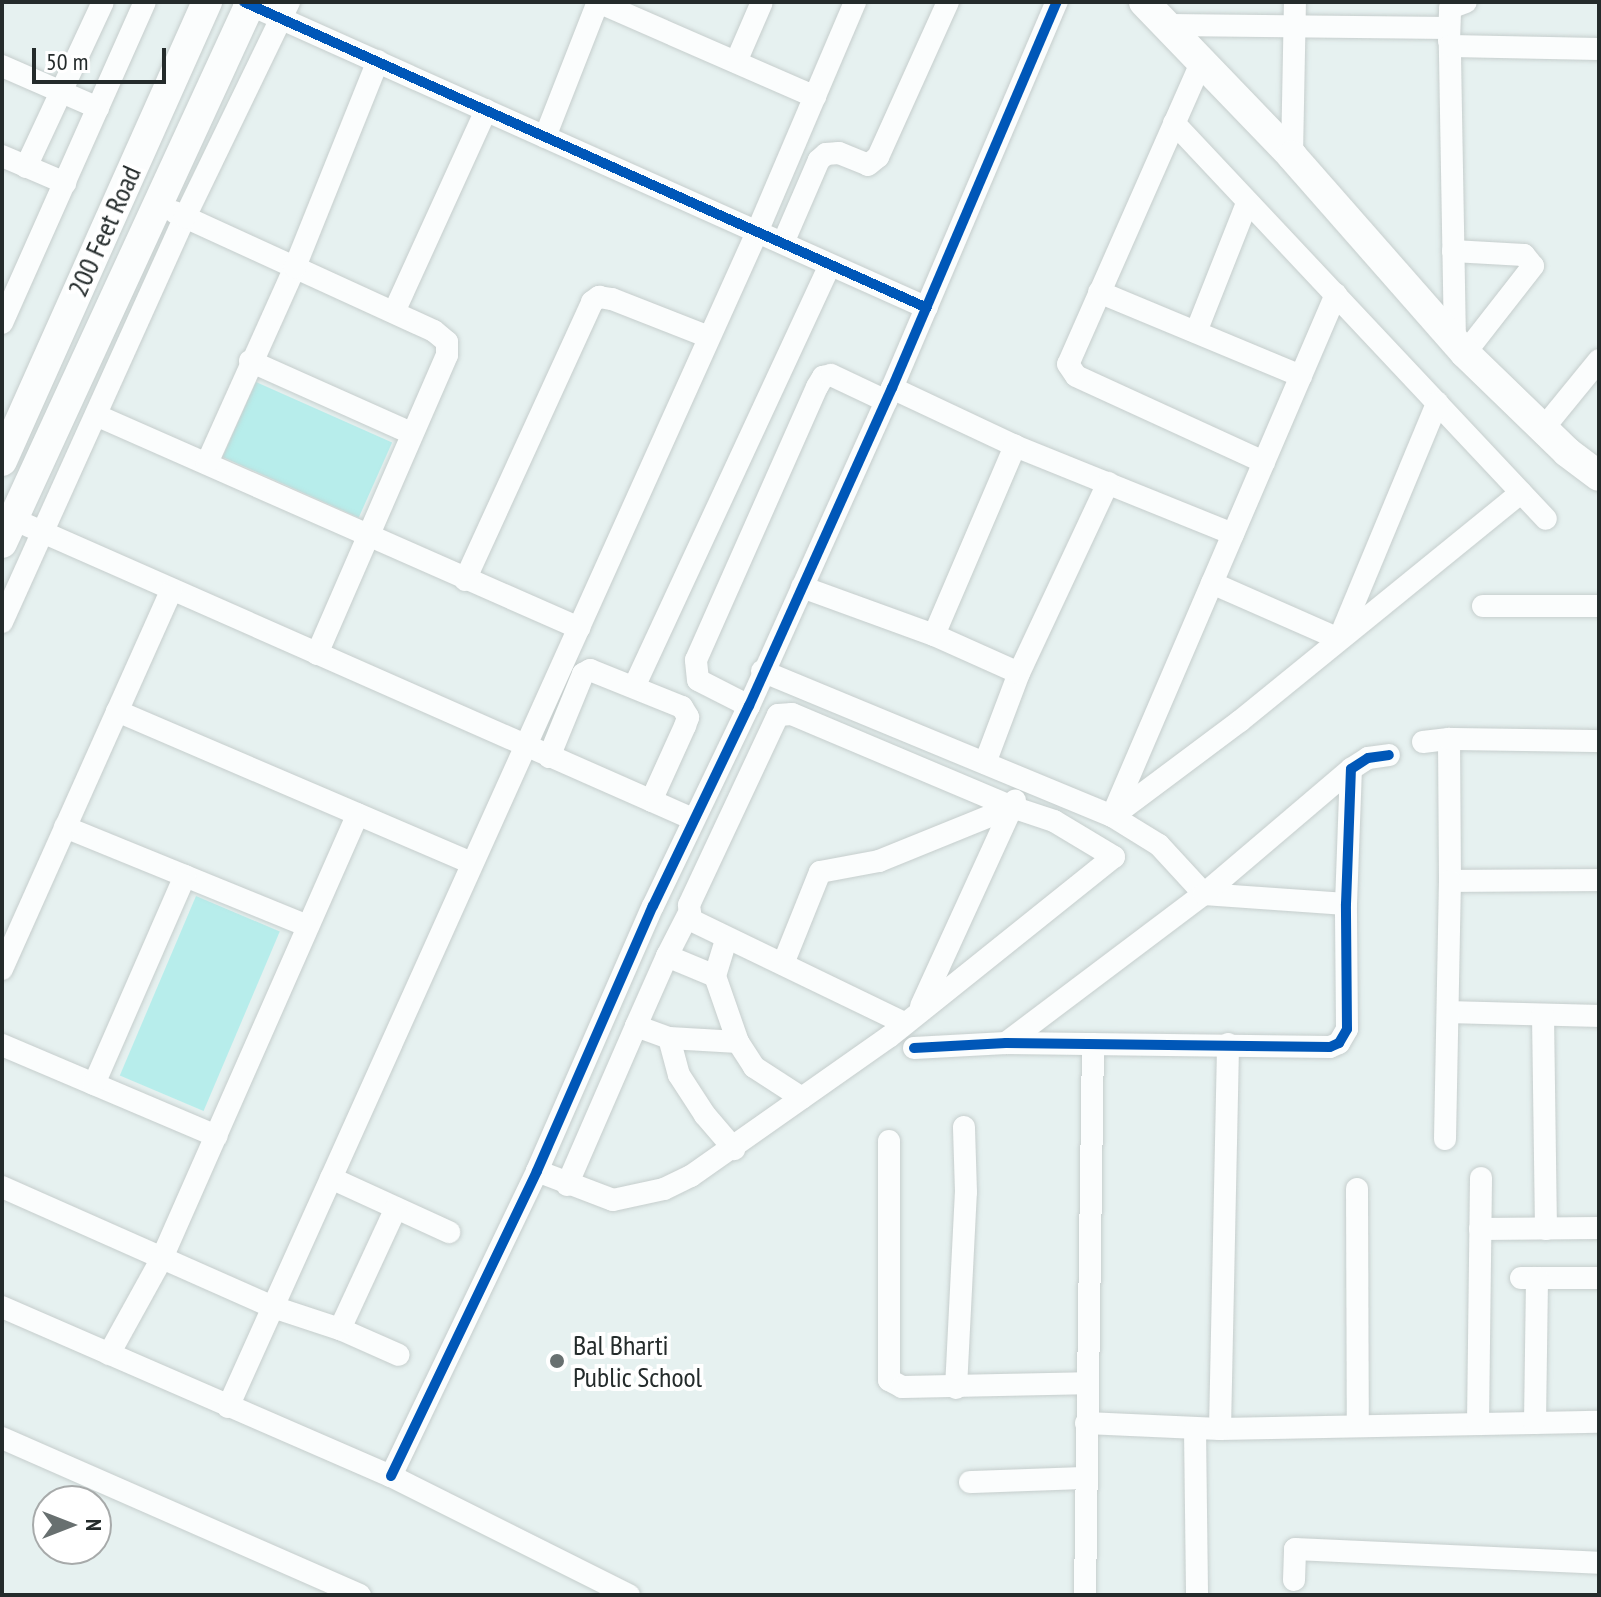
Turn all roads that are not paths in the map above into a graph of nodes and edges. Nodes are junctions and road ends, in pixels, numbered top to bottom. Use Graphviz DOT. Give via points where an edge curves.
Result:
graph roads {
  1 [pos="103,2"];
  2 [pos="145,2"];
  3 [pos="207,2"];
  4 [pos="598,2"];
  5 [pos="762,2"];
  6 [pos="855,2"];
  7 [pos="948,2"];
  8 [pos="1057,2"];
  9 [pos="1144,2"];
  10 [pos="1295,2"];
  11 [pos="1466,2"];
  12 [pos="249,3"];
  13 [pos="286,10"];
  14 [pos="1170,25"];
  15 [pos="1294,27"];
  16 [pos="1449,37"];
  17 [pos="1599,49"];
  18 [pos="378,61"];
  19 [pos="736,62"];
  20 [pos="1201,63"];
  21 [pos="2,66"];
  22 [pos="61,92"];
  23 [pos="815,97"];
  24 [pos="98,108"];
  25 [pos="486,110"];
  26 [pos="1174,123"];
  27 [pos="545,137"];
  28 [pos="2,156"];
  29 [pos="1292,156"];
  30 [pos="26,167"];
  31 [pos="65,183"];
  32 [pos="1247,203"];
  33 [pos="156,204"];
  34 [pos="185,217"];
  35 [pos="757,232"];
  36 [pos="783,243"];
  37 [pos="1453,251"];
  38 [pos="830,265"];
  39 [pos="295,267"];
  40 [pos="1099,292"];
  41 [pos="1336,294"];
  42 [pos="927,308"];
  43 [pos="394,312"];
  44 [pos="2,323"];
  45 [pos="1196,332"];
  46 [pos="709,337"];
  47 [pos="1460,347"];
  48 [pos="1599,360"];
  49 [pos="250,361"];
  50 [pos="1301,376"];
  51 [pos="889,394"];
  52 [pos="1437,403"];
  53 [pos="98,416"];
  54 [pos="1542,430"];
  55 [pos="411,433"];
  56 [pos="1015,446"];
  57 [pos="2,461"];
  58 [pos="1264,462"];
  59 [pos="207,463"];
  60 [pos="1599,476"];
  61 [pos="1108,483"];
  62 [pos="1521,493"];
  63 [pos="1546,519"];
  64 [pos="8,531"];
  65 [pos="42,532"];
  66 [pos="1233,534"];
  67 [pos="366,537"];
  68 [pos="465,580"];
  69 [pos="1212,583"];
  70 [pos="802,587"];
  71 [pos="171,591"];
  72 [pos="1483,606"];
  73 [pos="1599,606"];
  74 [pos="2,622"];
  75 [pos="579,628"];
  76 [pos="934,635"];
  77 [pos="1339,639"];
  78 [pos="317,654"];
  79 [pos="762,671"];
  80 [pos="1019,673"];
  81 [pos="634,687"];
  82 [pos="749,706"];
  83 [pos="117,711"];
  84 [pos="1449,739"];
  85 [pos="1599,741"];
  86 [pos="1423,742"];
  87 [pos="526,748"];
  88 [pos="1389,755"];
  89 [pos="549,757"];
  90 [pos="985,763"];
  91 [pos="1351,769"];
  92 [pos="1025,780"];
  93 [pos="651,801"];
  94 [pos="1012,807"];
  95 [pos="358,814"];
  96 [pos="1112,816"];
  97 [pos="693,819"];
  98 [pos="65,827"];
  99 [pos="472,863"];
  100 [pos="185,876"];
  101 [pos="1599,880"];
  102 [pos="1450,881"];
  103 [pos="1204,894"];
  104 [pos="1346,904"];
  105 [pos="689,913"];
  106 [pos="308,926"];
  107 [pos="726,940"];
  108 [pos="667,956"];
  109 [pos="783,964"];
  110 [pos="2,969"];
  111 [pos="715,976"];
  112 [pos="1448,1012"];
  113 [pos="1543,1015"];
  114 [pos="1599,1016"];
  115 [pos="911,1017"];
  116 [pos="636,1026"];
  117 [pos="669,1038"];
  118 [pos="738,1042"];
  119 [pos="1006,1043"];
  120 [pos="1093,1044"];
  121 [pos="1228,1044"];
  122 [pos="2,1045"];
  123 [pos="914,1048"];
  124 [pos="94,1084"];
  125 [pos="802,1098"];
  126 [pos="964,1127"];
  127 [pos="216,1136"];
  128 [pos="1445,1139"];
  129 [pos="889,1141"];
  130 [pos="734,1149"];
  131 [pos="537,1171"];
  132 [pos="331,1178"];
  133 [pos="1481,1178"];
  134 [pos="567,1185"];
  135 [pos="2,1187"];
  136 [pos="1357,1189"];
  137 [pos="396,1208"];
  138 [pos="1599,1228"];
  139 [pos="1480,1229"];
  140 [pos="1546,1229"];
  141 [pos="449,1232"];
  142 [pos="162,1258"];
  143 [pos="1599,1278"];
  144 [pos="2,1307"];
  145 [pos="273,1307"];
  146 [pos="340,1329"];
  147 [pos="109,1354"];
  148 [pos="399,1355"];
  149 [pos="1086,1383"];
  150 [pos="956,1388"];
  151 [pos="228,1407"];
  152 [pos="1599,1422"];
  153 [pos="1086,1423"];
  154 [pos="1535,1423"];
  155 [pos="1478,1424"];
  156 [pos="1358,1425"];
  157 [pos="1195,1429"];
  158 [pos="1220,1429"];
  159 [pos="2,1438"];
  160 [pos="391,1476"];
  161 [pos="1086,1478"];
  162 [pos="970,1482"];
  163 [pos="1599,1563"];
  164 [pos="1294,1580"];
  165 [pos="619,1593"];
  166 [pos="360,1595"];
  167 [pos="1085,1595"];
  168 [pos="1197,1595"];
  1 -- 22 [label="street"];
  2 -- 24 [label="street"];
  3 -- 57 [label="street, 200 Feet Road"];
  4 -- 19 [label="street"];
  4 -- 27 [label="street"];
  5 -- 19 [label="street"];
  6 -- 23 [label="street"];
  7 -- 36 [label="street" via="878,157 868,165 839,153 819,160"];
  8 -- 42 [label="street"];
  9 -- 14 [label="street"];
  10 -- 15 [label="street"];
  11 -- 16 [label="street" via="1450,8"];
  12 -- 13 [label="street"];
  12 -- 33 [label="street"];
  13 -- 18 [label="street"];
  13 -- 34 [label="street"];
  14 -- 15 [label="street"];
  14 -- 20 [label="street"];
  15 -- 16 [label="street"];
  15 -- 29 [label="street"];
  16 -- 17 [label="street"];
  16 -- 37 [label="street"];
  18 -- 25 [label="street"];
  18 -- 39 [label="street"];
  19 -- 23 [label="street"];
  20 -- 26 [label="street"];
  20 -- 29 [label="street"];
  21 -- 22 [label="street"];
  22 -- 24 [label="street"];
  22 -- 30 [label="street"];
  23 -- 35 [label="street"];
  24 -- 31 [label="street"];
  25 -- 27 [label="street"];
  25 -- 43 [label="street"];
  26 -- 32 [label="street"];
  26 -- 40 [label="street"];
  27 -- 35 [label="street"];
  28 -- 30 [label="street"];
  29 -- 47 [label="street"];
  30 -- 31 [label="street"];
  31 -- 44 [label="street"];
  32 -- 41 [label="street"];
  32 -- 45 [label="street"];
  33 -- 34 [label="street"];
  33 -- 64 [label="street"];
  34 -- 39 [label="street"];
  34 -- 53 [label="street"];
  35 -- 36 [label="street"];
  35 -- 46 [label="street"];
  36 -- 38 [label="street"];
  37 -- 47 [label="street"];
  37 -- 47 [label="street" via="1524,255 1533,266"];
  38 -- 42 [label="street"];
  38 -- 81 [label="street"];
  39 -- 43 [label="street"];
  39 -- 49 [label="street"];
  40 -- 45 [label="street"];
  40 -- 58 [label="street" via="1070,355 1070,371"];
  41 -- 50 [label="street"];
  41 -- 52 [label="street"];
  42 -- 51 [label="street"];
  43 -- 55 [label="street" via="443,335 447,342 447,355"];
  45 -- 50 [label="street"];
  46 -- 68 [label="street" via="612,299 592,302"];
  46 -- 75 [label="street"];
  47 -- 54 [label="street"];
  48 -- 54 [label="street"];
  49 -- 55 [label="street"];
  49 -- 59 [label="street"];
  50 -- 58 [label="street"];
  51 -- 56 [label="street"];
  51 -- 70 [label="street"];
  51 -- 82 [label="street" via="831,375 823,377 811,402 696,660 698,680"];
  52 -- 62 [label="street"];
  52 -- 77 [label="street"];
  53 -- 59 [label="street"];
  53 -- 65 [label="street"];
  54 -- 60 [label="street"];
  55 -- 67 [label="street"];
  56 -- 61 [label="street"];
  56 -- 76 [label="street"];
  58 -- 66 [label="street"];
  59 -- 67 [label="street"];
  61 -- 66 [label="street"];
  61 -- 80 [label="street"];
  62 -- 63 [label="street"];
  62 -- 77 [label="street"];
  64 -- 65 [label="street"];
  65 -- 71 [label="street"];
  65 -- 74 [label="street"];
  66 -- 69 [label="street"];
  67 -- 68 [label="street"];
  67 -- 78 [label="street"];
  68 -- 75 [label="street"];
  69 -- 77 [label="street"];
  69 -- 96 [label="street"];
  70 -- 76 [label="street"];
  70 -- 79 [label="street"];
  71 -- 78 [label="street"];
  71 -- 83 [label="street"];
  72 -- 73 [label="street"];
  75 -- 87 [label="street"];
  76 -- 80 [label="street"];
  77 -- 96 [label="street"];
  78 -- 87 [label="street"];
  79 -- 82 [label="street"];
  79 -- 90 [label="street"];
  80 -- 90 [label="street"];
  81 -- 89 [label="street" via="595,669 583,674"];
  81 -- 93 [label="street" via="682,707 688,717"];
  82 -- 97 [label="street"];
  83 -- 95 [label="street"];
  83 -- 98 [label="street"];
  84 -- 85 [label="street"];
  84 -- 86 [label="street"];
  84 -- 102 [label="street"];
  87 -- 89 [label="street"];
  87 -- 99 [label="street"];
  88 -- 91 [label="street" via="1368,758"];
  89 -- 93 [label="street"];
  90 -- 92 [label="street"];
  91 -- 103 [label="street"];
  91 -- 104 [label="street"];
  92 -- 94 [label="street"];
  92 -- 96 [label="street"];
  93 -- 97 [label="street"];
  94 -- 105 [label="street" via="792,714 778,715"];
  94 -- 109 [label="street" via="870,864 820,872"];
  94 -- 115 [label="street"];
  94 -- 115 [label="street" via="1054,821 1114,857"];
  95 -- 99 [label="street"];
  95 -- 106 [label="street"];
  96 -- 103 [label="street" via="1159,845"];
  97 -- 131 [label="street"];
  98 -- 100 [label="street"];
  98 -- 110 [label="street"];
  99 -- 132 [label="street"];
  100 -- 106 [label="street"];
  100 -- 124 [label="street"];
  101 -- 102 [label="street"];
  102 -- 112 [label="street"];
  103 -- 104 [label="street"];
  103 -- 119 [label="street"];
  104 -- 121 [label="street" via="1345,1037 1330,1047"];
  105 -- 107 [label="street" via="698,927"];
  105 -- 108 [label="street"];
  106 -- 127 [label="street"];
  107 -- 109 [label="street"];
  107 -- 111 [label="street"];
  108 -- 111 [label="street"];
  108 -- 116 [label="street"];
  109 -- 115 [label="street"];
  111 -- 118 [label="street"];
  112 -- 113 [label="street"];
  112 -- 128 [label="street"];
  113 -- 114 [label="street"];
  113 -- 140 [label="street"];
  115 -- 125 [label="street"];
  116 -- 117 [label="street"];
  116 -- 134 [label="street"];
  117 -- 118 [label="street"];
  117 -- 130 [label="street" via="679,1075"];
  118 -- 125 [label="street" via="754,1067"];
  119 -- 120 [label="street"];
  119 -- 123 [label="street"];
  120 -- 121 [label="street"];
  120 -- 149 [label="street"];
  121 -- 158 [label="street"];
  122 -- 124 [label="street"];
  124 -- 127 [label="street"];
  125 -- 130 [label="street"];
  126 -- 150 [label="street"];
  127 -- 142 [label="street"];
  129 -- 150 [label="street" via="889,1380 902,1387"];
  130 -- 134 [label="street" via="691,1176 636,1197 613,1200"];
  131 -- 134 [label="street"];
  131 -- 160 [label="street"];
  132 -- 137 [label="street"];
  132 -- 145 [label="street"];
  133 -- 139 [label="street"];
  135 -- 142 [label="street"];
  136 -- 156 [label="street"];
  137 -- 141 [label="street"];
  137 -- 146 [label="street"];
  138 -- 140 [label="street"];
  139 -- 140 [label="street"];
  139 -- 155 [label="street"];
  142 -- 145 [label="street"];
  142 -- 147 [label="street"];
  143 -- 154 [label="street" via="1529,1278"];
  144 -- 147 [label="street"];
  145 -- 146 [label="street"];
  145 -- 151 [label="street"];
  146 -- 148 [label="street"];
  147 -- 151 [label="street"];
  149 -- 150 [label="street"];
  149 -- 153 [label="street"];
  151 -- 160 [label="street"];
  152 -- 154 [label="street"];
  153 -- 157 [label="street"];
  153 -- 161 [label="street"];
  154 -- 155 [label="street"];
  155 -- 156 [label="street"];
  156 -- 158 [label="street"];
  157 -- 158 [label="street"];
  157 -- 168 [label="street"];
  159 -- 166 [label="street"];
  160 -- 165 [label="street"];
  161 -- 162 [label="street"];
  161 -- 167 [label="street"];
  163 -- 164 [label="street" via="1295,1549"];
}
